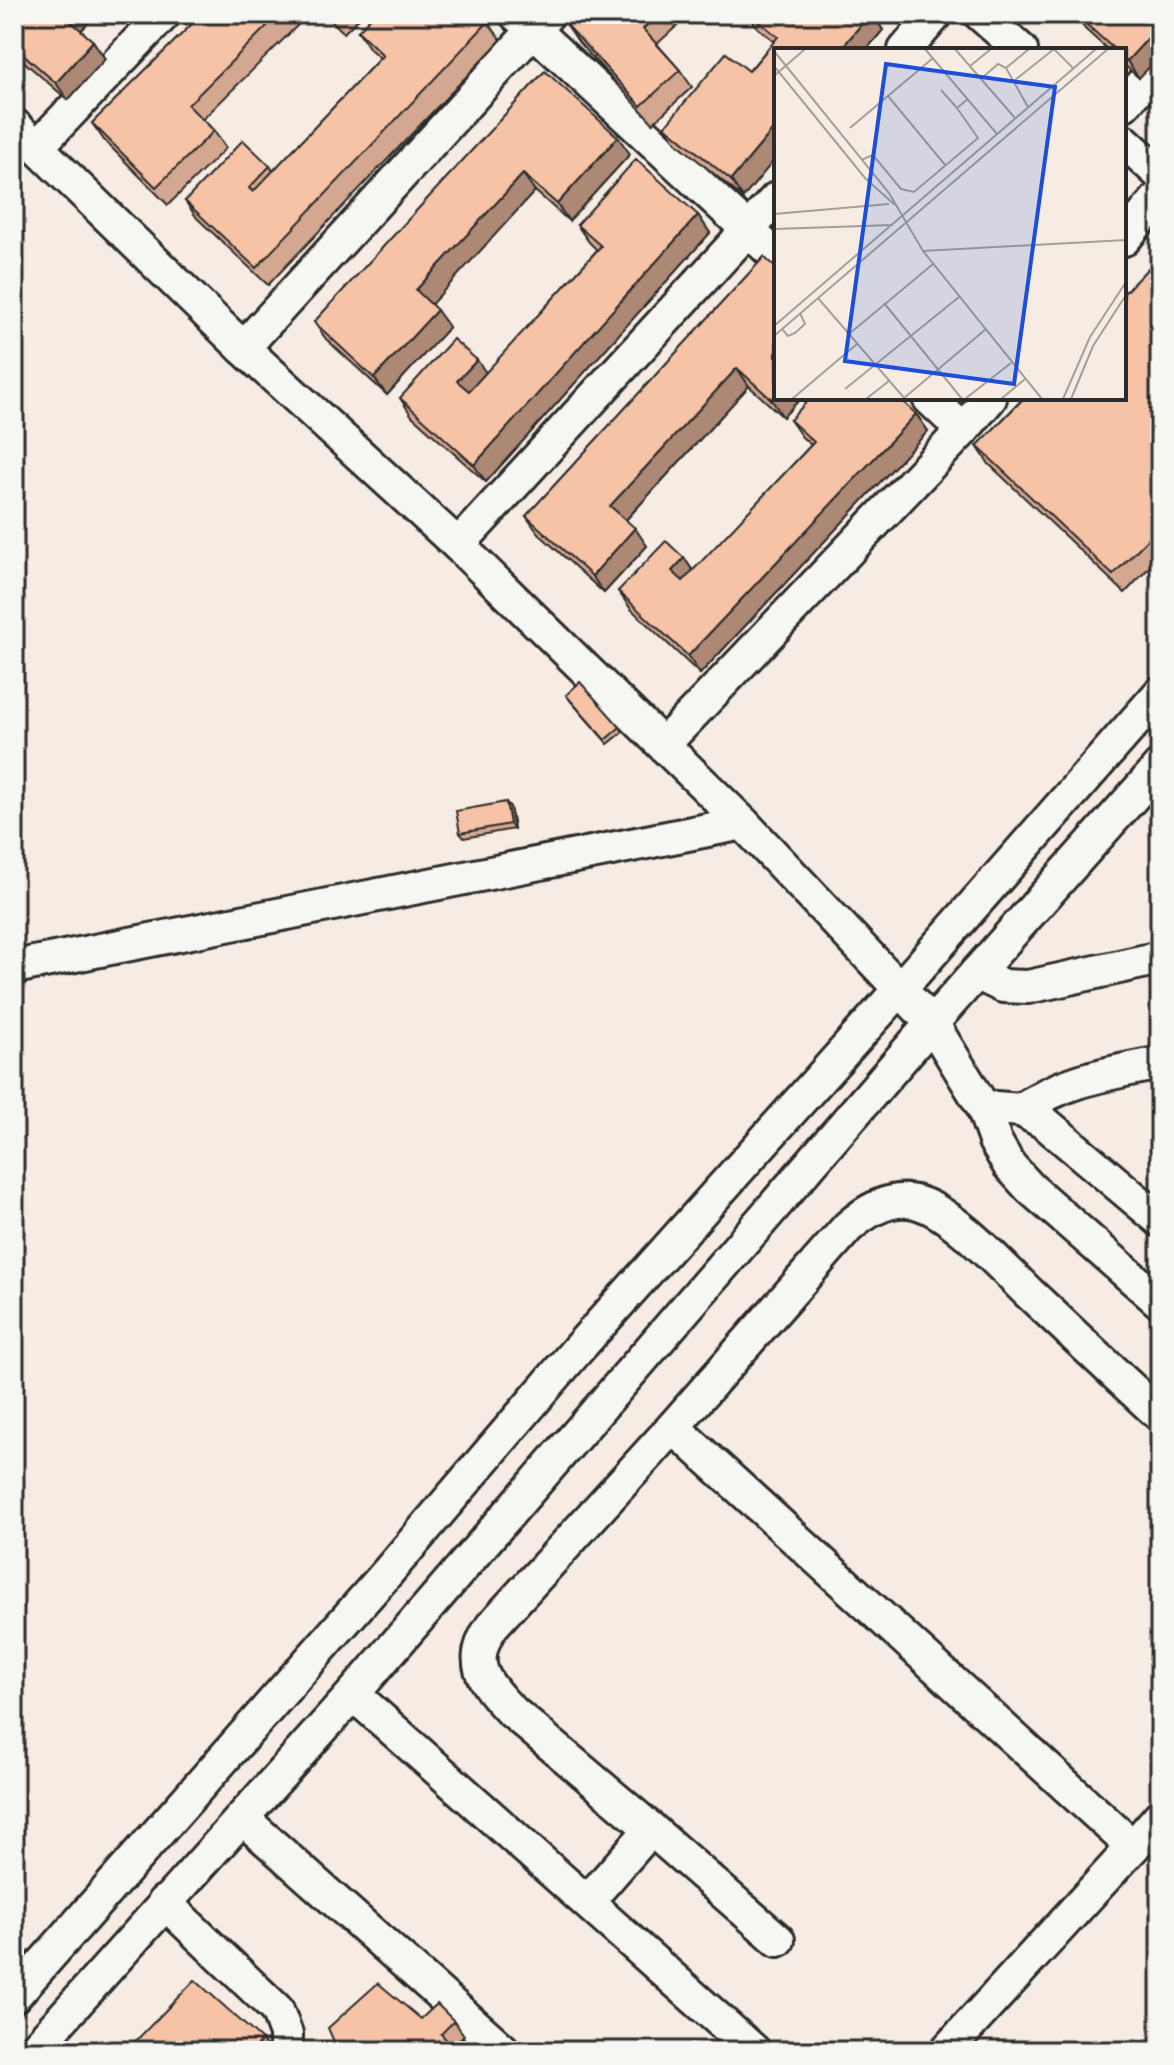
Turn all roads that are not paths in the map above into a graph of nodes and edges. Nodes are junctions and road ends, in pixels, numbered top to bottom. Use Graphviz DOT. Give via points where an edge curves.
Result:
graph roads {
  1 [pos="164,14"];
  2 [pos="936,14"];
  3 [pos="980,14"];
  4 [pos="533,20"];
  5 [pos="907,48"];
  6 [pos="1019,48"];
  7 [pos="1160,64"];
  8 [pos="1126,102"];
  9 [pos="14,125"];
  10 [pos="1126,143"];
  11 [pos="38,146"];
  12 [pos="1160,174"];
  13 [pos="1160,196"];
  14 [pos="774,201"];
  15 [pos="749,231"];
  16 [pos="1126,237"];
  17 [pos="774,254"];
  18 [pos="243,348"];
  19 [pos="931,400"];
  20 [pos="988,400"];
  21 [pos="963,430"];
  22 [pos="458,545"];
  23 [pos="1160,693"];
  24 [pos="664,744"];
  25 [pos="1160,766"];
  26 [pos="743,823"];
  27 [pos="1160,958"];
  28 [pos="14,967"];
  29 [pos="976,973"];
  30 [pos="899,990"];
  31 [pos="932,1023"];
  32 [pos="1160,1063"];
  33 [pos="983,1107"];
  34 [pos="1021,1110"];
  35 [pos="1160,1220"];
  36 [pos="1160,1302"];
  37 [pos="1160,1415"];
  38 [pos="673,1427"];
  39 [pos="353,1694"];
  40 [pos="1160,1816"];
  41 [pos="242,1818"];
  42 [pos="651,1829"];
  43 [pos="1133,1847"];
  44 [pos="164,1902"];
  45 [pos="587,1902"];
  46 [pos="778,1940"];
  47 [pos="14,1996"];
  48 [pos="33,2051"];
  49 [pos="286,2051"];
  50 [pos="504,2051"];
  51 [pos="754,2051"];
  52 [pos="946,2051"];
  1 -- 11 [label="street"];
  2 -- 5 [label="street"];
  3 -- 6 [label="street"];
  4 -- 15 [label="street"];
  4 -- 18 [label="street"];
  7 -- 8 [label="street"];
  9 -- 11 [label="street"];
  10 -- 12 [label="street"];
  11 -- 18 [label="street"];
  13 -- 16 [label="street"];
  14 -- 15 [label="street"];
  15 -- 17 [label="street"];
  15 -- 22 [label="street"];
  18 -- 22 [label="street"];
  19 -- 21 [label="street"];
  20 -- 21 [label="street"];
  21 -- 24 [label="street"];
  22 -- 24 [label="street"];
  23 -- 30 [label="street"];
  24 -- 26 [label="street"];
  25 -- 29 [label="street"];
  26 -- 28 [label="street"];
  26 -- 30 [label="street"];
  27 -- 29 [label="street" via="1028,987 1003,986"];
  29 -- 31 [label="street"];
  30 -- 31 [label="street"];
  30 -- 47 [label="street"];
  31 -- 33 [label="street"];
  31 -- 39 [label="street"];
  32 -- 34 [label="street" via="1065,1086"];
  33 -- 34 [label="street"];
  33 -- 36 [label="street" via="1009,1165"];
  34 -- 35 [label="street" via="1045,1123"];
  37 -- 38 [label="street" via="972,1239 931,1209 905,1201 862,1214 848,1227"];
  38 -- 42 [label="street" via="492,1626 478,1654 489,1688 509,1709"];
  38 -- 43 [label="street"];
  39 -- 41 [label="street"];
  39 -- 45 [label="street"];
  40 -- 43 [label="street"];
  41 -- 44 [label="street"];
  41 -- 50 [label="street"];
  42 -- 45 [label="street"];
  42 -- 46 [label="street"];
  43 -- 52 [label="street"];
  44 -- 48 [label="street"];
  44 -- 49 [label="street" via="277,2010"];
  45 -- 51 [label="street"];
}
